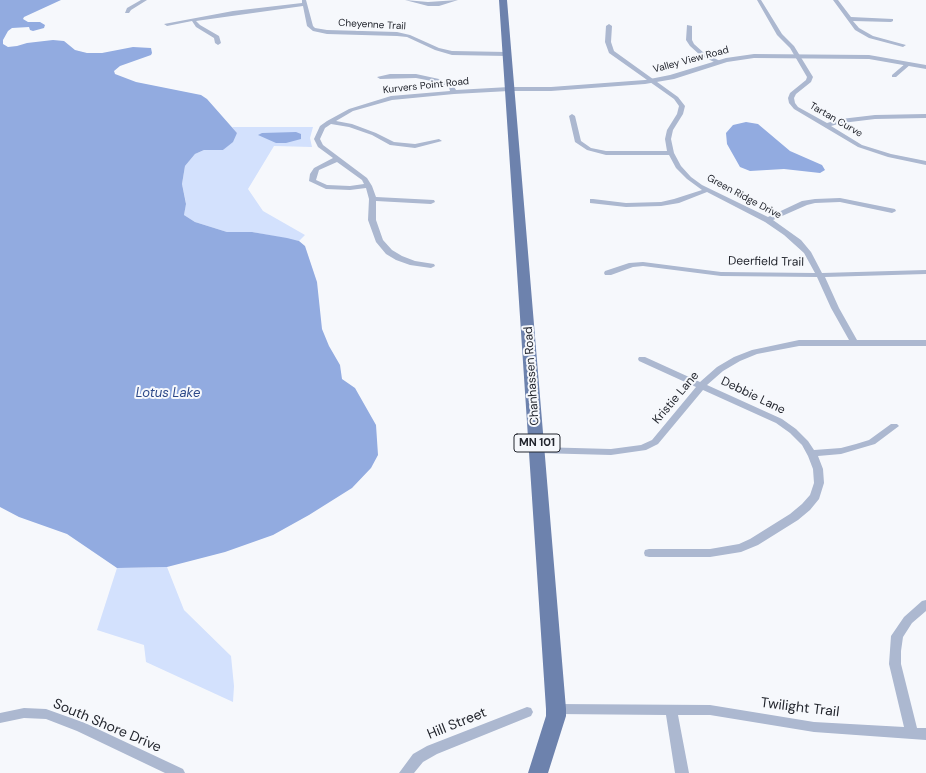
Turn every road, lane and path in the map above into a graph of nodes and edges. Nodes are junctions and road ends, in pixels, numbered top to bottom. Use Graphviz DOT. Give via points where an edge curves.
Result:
graph roads {
  1 [pos="145,0"];
  2 [pos="407,0"];
  3 [pos="456,0"];
  4 [pos="504,0"];
  5 [pos="760,0"];
  6 [pos="835,0"];
  7 [pos="304,2"];
  8 [pos="127,12"];
  9 [pos="849,20"];
  10 [pos="891,20"];
  11 [pos="194,21"];
  12 [pos="167,24"];
  13 [pos="609,26"];
  14 [pos="689,26"];
  15 [pos="218,42"];
  16 [pos="903,45"];
  17 [pos="507,54"];
  18 [pos="797,56"];
  19 [pos="718,62"];
  20 [pos="908,64"];
  21 [pos="926,67"];
  22 [pos="894,76"];
  23 [pos="380,77"];
  24 [pos="653,81"];
  25 [pos="509,89"];
  26 [pos="454,92"];
  27 [pos="572,116"];
  28 [pos="926,116"];
  29 [pos="329,122"];
  30 [pos="825,126"];
  31 [pos="439,141"];
  32 [pos="670,154"];
  33 [pos="337,159"];
  34 [pos="926,163"];
  35 [pos="369,186"];
  36 [pos="707,190"];
  37 [pos="373,199"];
  38 [pos="593,201"];
  39 [pos="431,202"];
  40 [pos="892,211"];
  41 [pos="768,220"];
  42 [pos="431,266"];
  43 [pos="926,272"];
  44 [pos="608,273"];
  45 [pos="820,275"];
  46 [pos="854,342"];
  47 [pos="926,343"];
  48 [pos="642,359"];
  49 [pos="700,385"];
  50 [pos="894,426"];
  51 [pos="538,450"];
  52 [pos="811,453"];
  53 [pos="649,553"];
  54 [pos="926,604"];
  55 [pos="556,709"];
  56 [pos="671,710"];
  57 [pos="527,712"];
  58 [pos="0,718"];
  59 [pos="912,734"];
  60 [pos="926,734"];
  61 [pos="178,773"];
  62 [pos="406,773"];
  63 [pos="538,773"];
  64 [pos="682,773"];
  1 -- 8 [label="street"];
  2 -- 3 [label="street" via="428,4"];
  4 -- 17 [label="main road, Chanhassen Road / MN 101"];
  5 -- 18 [label="street, Tartan Curve" via="780,35"];
  6 -- 9 [label="street"];
  7 -- 11 [label="street"];
  7 -- 17 [label="street, Cheyenne Trail" via="313,29 408,36 452,53"];
  9 -- 10 [label="street"];
  9 -- 16 [label="street" via="864,33"];
  11 -- 12 [label="street"];
  11 -- 15 [label="street" via="217,37"];
  13 -- 24 [label="street" via="608,42 611,52"];
  14 -- 19 [label="street" via="689,40 692,45 702,54"];
  17 -- 25 [label="main road, Chanhassen Road / MN 101"];
  18 -- 19 [label="street, Valley View Road" via="754,56"];
  18 -- 20 [label="street, Valley View Road" via="869,57"];
  18 -- 30 [label="street, Tartan Curve" via="810,77 809,81 793,93 792,103"];
  19 -- 24 [label="street, Valley View Road"];
  20 -- 21 [label="street, Valley View Road"];
  20 -- 22 [label="street"];
  23 -- 26 [label="street" via="416,76 439,81 450,86"];
  24 -- 25 [label="street, Valley View Road" via="608,86"];
  24 -- 32 [label="street" via="676,98 682,106 670,130"];
  25 -- 26 [label="street, Kurvers Point Road"];
  25 -- 51 [label="main road, Chanhassen Road / MN 101"];
  26 -- 29 [label="street, Kurvers Point Road" via="391,98 351,110"];
  27 -- 32 [label="street" via="578,142 589,149 606,154"];
  28 -- 30 [label="street" via="875,117"];
  29 -- 31 [label="street" via="350,125 392,144 415,146"];
  29 -- 33 [label="street, Kurvers Point Road" via="322,127 317,139 320,146"];
  30 -- 34 [label="street, Tartan Curve" via="875,151"];
  32 -- 36 [label="street, Green Ridge Drive" via="689,178"];
  33 -- 35 [label="street, Kurvers Point Road" via="365,179"];
  33 -- 35 [label="street" via="316,169 312,181 326,187"];
  35 -- 37 [label="street, Kurvers Point Road"];
  36 -- 38 [label="street" via="661,204 626,205"];
  36 -- 41 [label="street, Green Ridge Drive"];
  37 -- 39 [label="street"];
  37 -- 42 [label="street, Kurvers Point Road" via="372,220 379,240 389,252 413,263"];
  40 -- 41 [label="street" via="840,200 815,201"];
  41 -- 45 [label="street, Green Ridge Drive" via="787,233 807,252"];
  43 -- 45 [label="street, Deerfield Trail"];
  44 -- 45 [label="street, Deerfield Trail" via="643,264 721,274"];
  45 -- 46 [label="street, Green Ridge Drive"];
  46 -- 47 [label="street, Kristie Lane"];
  46 -- 49 [label="street, Kristie Lane" via="799,343 755,352 720,369"];
  48 -- 49 [label="street, Debbie Lane"];
  49 -- 51 [label="street, Kristie Lane" via="655,442 643,448 611,452"];
  49 -- 52 [label="street, Debbie Lane" via="779,421 794,431"];
  50 -- 52 [label="street" via="872,442 858,447"];
  51 -- 55 [label="main road, Chanhassen Road / MN 101"];
  52 -- 53 [label="street, Debbie Lane" via="818,469 815,496 806,508 754,542 725,552"];
  54 -- 59 [label="street" via="908,620 897,636 895,651 895,664"];
  55 -- 56 [label="street, Twilight Trail"];
  55 -- 63 [label="main road, Chanhassen Road / MN 101"];
  56 -- 59 [label="street, Twilight Trail" via="710,710 814,726"];
  56 -- 64 [label="street"];
  57 -- 62 [label="street, Hill Street" via="432,750 418,758"];
  58 -- 61 [label="street, South Shore Drive" via="24,713 46,714"];
  59 -- 60 [label="street, Twilight Trail"];
}
